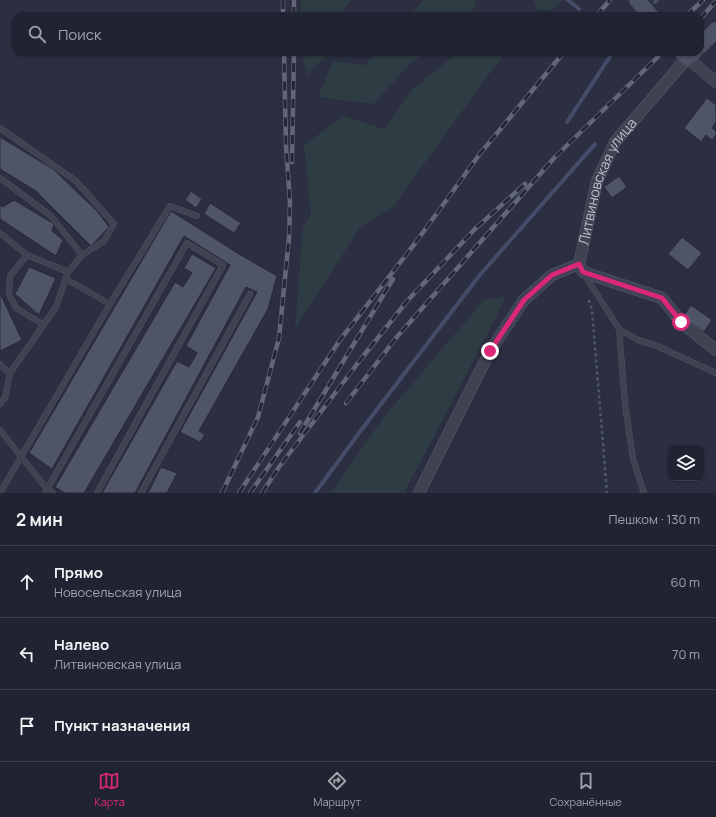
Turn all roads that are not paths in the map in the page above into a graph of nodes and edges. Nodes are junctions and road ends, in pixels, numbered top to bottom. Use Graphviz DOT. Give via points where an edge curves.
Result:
graph roads {
  1 [pos="637,0"];
  2 [pos="647,12"];
  3 [pos="716,30"];
  4 [pos="704,42"];
  5 [pos="686,56"];
  6 [pos="690,56"];
  7 [pos="716,82"];
  8 [pos="0,128"];
  9 [pos="0,178"];
  10 [pos="197,216"];
  11 [pos="0,233"];
  12 [pos="26,255"];
  13 [pos="82,256"];
  14 [pos="581,268"];
  15 [pos="68,272"];
  16 [pos="66,279"];
  17 [pos="250,294"];
  18 [pos="110,304"];
  19 [pos="44,326"];
  20 [pos="619,328"];
  21 [pos="716,350"];
  22 [pos="0,364"];
  23 [pos="10,373"];
  24 [pos="716,373"];
  25 [pos="0,404"];
  26 [pos="0,430"];
  27 [pos="21,457"];
  28 [pos="46,491"];
  29 [pos="0,493"];
  30 [pos="53,493"];
  31 [pos="97,493"];
  32 [pos="141,493"];
  33 [pos="419,493"];
  34 [pos="644,493"];
  1 -- 2 [label="street"];
  3 -- 4 [label="street"];
  5 -- 14 [label="street, Литвиновская улица" via="615,142 597,181"];
  6 -- 7 [label="street"];
  8 -- 13 [label="lane" via="76,181 114,224 104,241"];
  9 -- 13 [label="lane" via="51,216"];
  10 -- 18 [label="lane" via="170,206"];
  11 -- 12 [label="lane"];
  12 -- 15 [label="lane"];
  12 -- 19 [label="lane" via="10,276 9,294 16,308"];
  13 -- 15 [label="lane"];
  14 -- 20 [label="lane"];
  14 -- 21 [label="street" via="662,298 681,322"];
  14 -- 33 [label="street, Литвиновская улица" via="552,275 524,300 490,351"];
  15 -- 16 [label="lane"];
  16 -- 18 [label="lane"];
  16 -- 19 [label="lane" via="56,307"];
  17 -- 32 [label="lane"];
  18 -- 27 [label="lane"];
  19 -- 23 [label="lane"];
  20 -- 24 [label="lane" via="638,340 655,344"];
  20 -- 34 [label="lane" via="625,404 633,459"];
  22 -- 23 [label="lane"];
  23 -- 25 [label="lane" via="5,398"];
  26 -- 27 [label="lane"];
  27 -- 28 [label="lane"];
  27 -- 29 [label="lane"];
  28 -- 30 [label="lane"];
  28 -- 31 [label="lane" via="187,243 223,265"];
}
